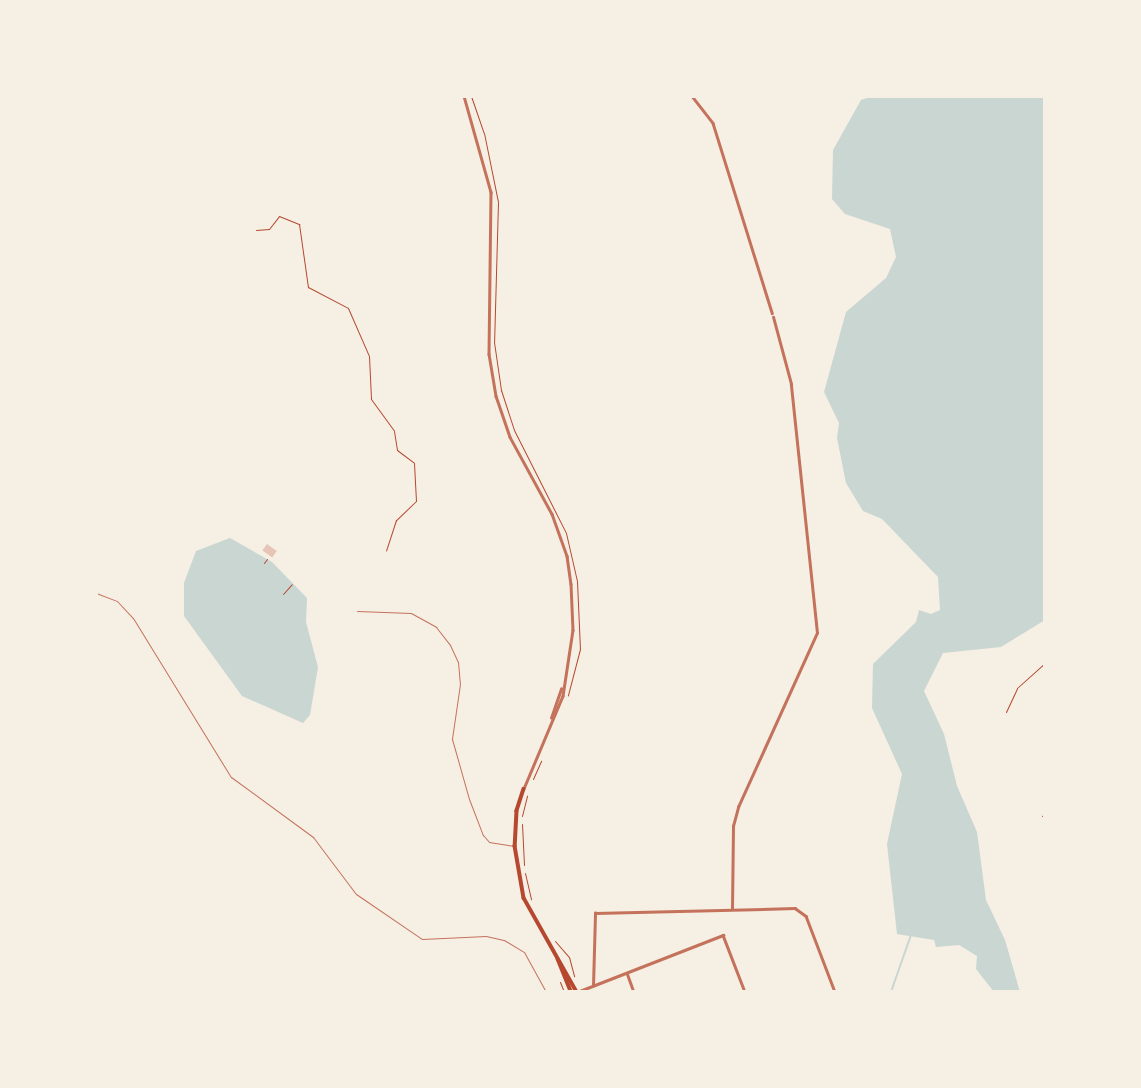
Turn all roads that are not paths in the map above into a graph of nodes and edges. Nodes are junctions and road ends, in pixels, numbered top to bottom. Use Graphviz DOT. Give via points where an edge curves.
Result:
graph roads {
  1 [pos="464,96"];
  2 [pos="695,97"];
  3 [pos="96,593"];
  4 [pos="357,611"];
  5 [pos="524,789"];
  6 [pos="515,846"];
  7 [pos="732,909"];
  8 [pos="558,959"];
  9 [pos="627,973"];
  10 [pos="593,986"];
  11 [pos="546,992"];
  12 [pos="570,992"];
  13 [pos="577,992"];
  14 [pos="634,992"];
  15 [pos="746,992"];
  16 [pos="835,992"];
  1 -- 5 [label="street" via="491,192 489,354 496,396 567,556 573,631 563,688"];
  2 -- 7 [label="street" via="713,123 790,384 817,633 738,807 733,826"];
  3 -- 11 [label="lane" via="117,601 133,618 231,777 313,837 356,894 422,939 486,936 504,940 524,952"];
  4 -- 6 [label="lane" via="419,617 436,627 450,645 458,662 460,684 452,739 476,821 489,842"];
  5 -- 6 [label="main road"];
  6 -- 8 [label="main road" via="528,910"];
  7 -- 10 [label="street" via="595,913"];
  7 -- 16 [label="street" via="804,912"];
  8 -- 12 [label="main road"];
  8 -- 13 [label="main road"];
  9 -- 10 [label="street"];
  9 -- 14 [label="street"];
  9 -- 15 [label="street" via="723,935"];
  10 -- 13 [label="street"];
}
